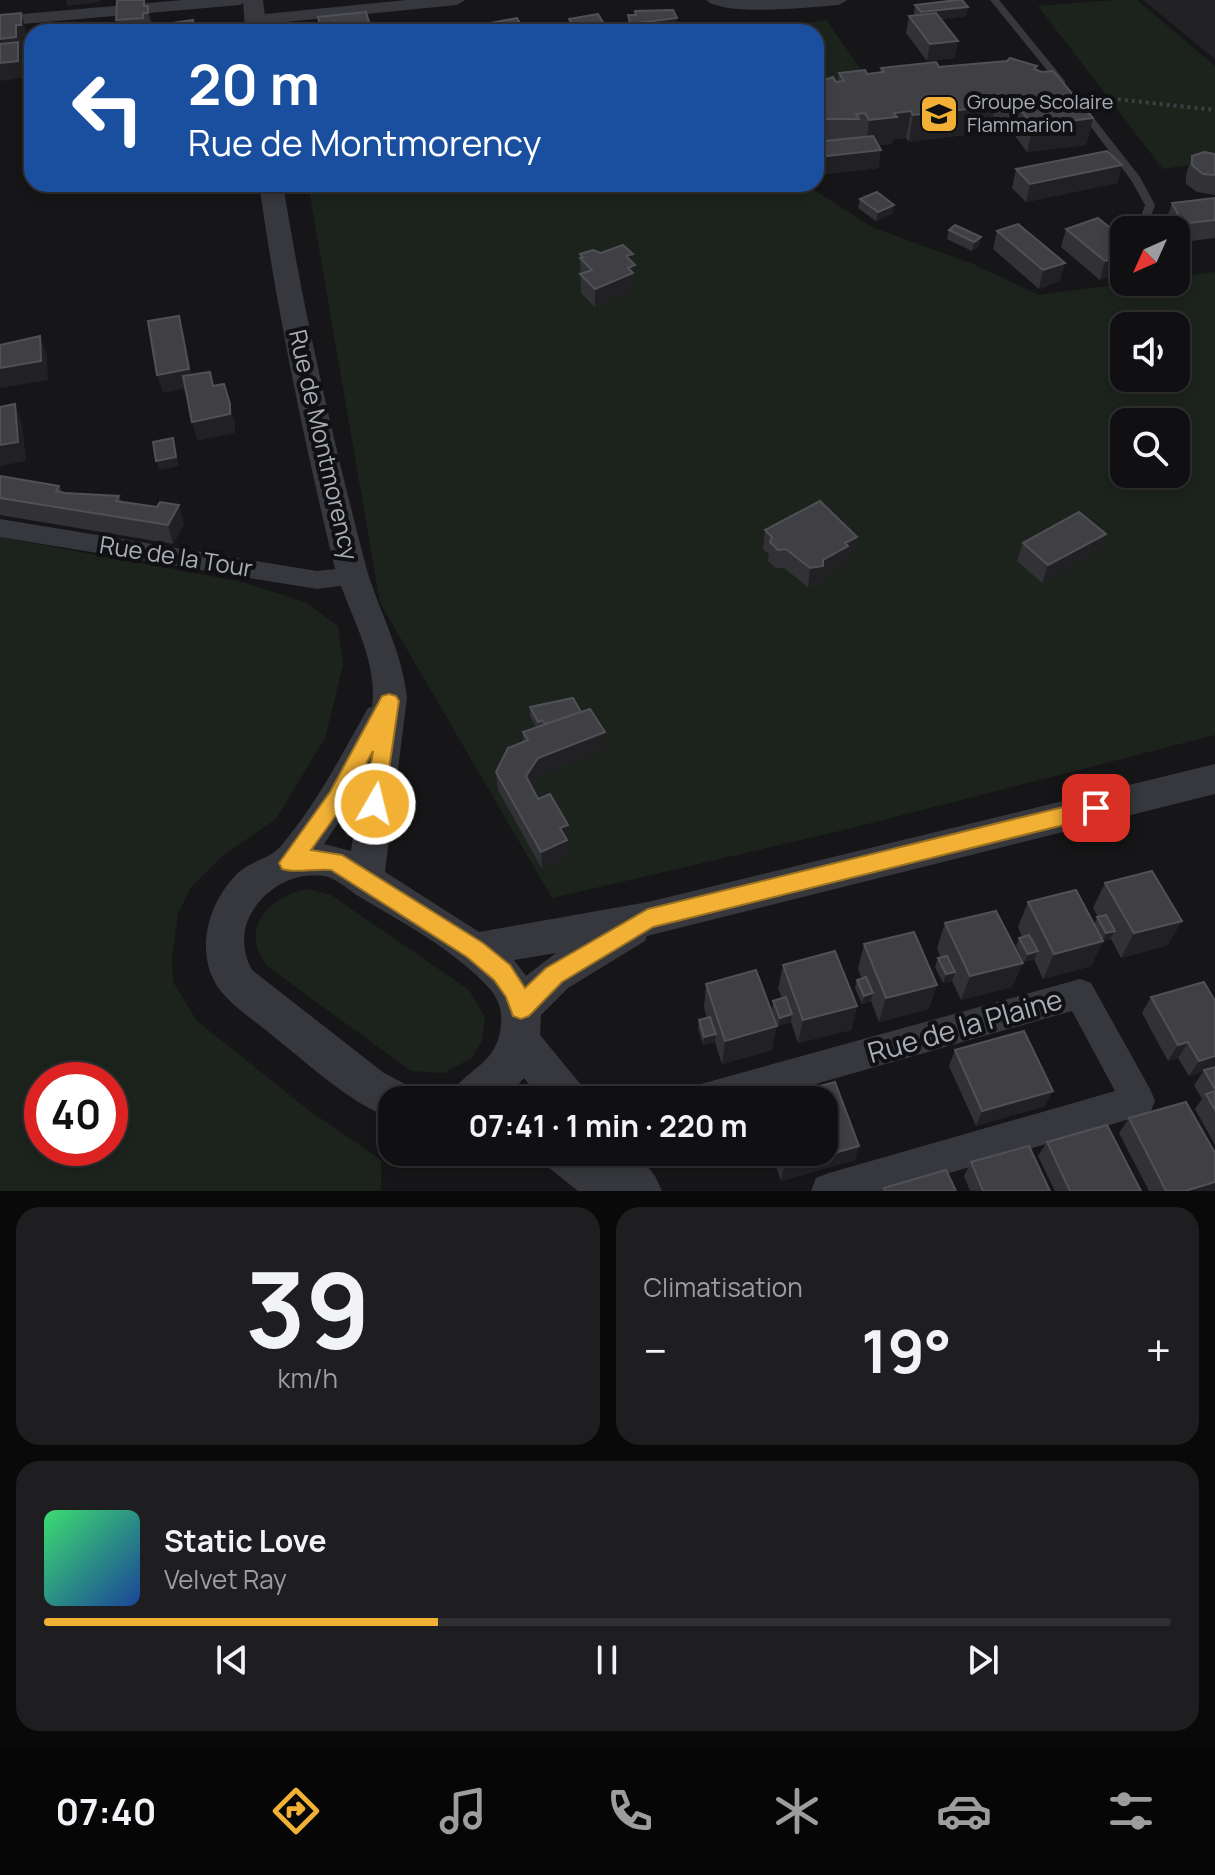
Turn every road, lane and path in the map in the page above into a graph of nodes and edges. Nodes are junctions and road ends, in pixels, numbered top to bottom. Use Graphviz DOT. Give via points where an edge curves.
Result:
graph roads {
  1 [pos="240,0"];
  2 [pos="457,0"];
  3 [pos="714,0"];
  4 [pos="839,0"];
  5 [pos="994,0"];
  6 [pos="255,17"];
  7 [pos="0,21"];
  8 [pos="1070,94"];
  9 [pos="1215,110"];
  10 [pos="273,192"];
  11 [pos="1146,216"];
  12 [pos="0,528"];
  13 [pos="353,576"];
  14 [pos="389,701"];
  15 [pos="1215,779"];
  16 [pos="290,863"];
  17 [pos="365,881"];
  18 [pos="648,919"];
  19 [pos="475,950"];
  20 [pos="520,1025"];
  21 [pos="490,1086"];
  22 [pos="558,1086"];
  23 [pos="751,1086"];
  24 [pos="378,1090"];
  25 [pos="581,1166"];
  26 [pos="620,1166"];
  27 [pos="613,1191"];
  28 [pos="640,1191"];
  29 [pos="829,1191"];
  1 -- 7 [label="street"];
  2 -- 6 [label="street"];
  3 -- 4 [label="street" via="761,5"];
  5 -- 8 [label="lane"];
  8 -- 9 [label="path"];
  8 -- 11 [label="lane" via="1136,179 1150,205"];
  10 -- 13 [label="street, Rue de Montmorency" via="312,400"];
  12 -- 13 [label="street, Rue de la Tour" via="317,580"];
  13 -- 14 [label="street, Rue de Montmorency" via="383,651"];
  14 -- 16 [label="street" via="337,798"];
  14 -- 17 [label="street, Rue de Montmorency"];
  15 -- 18 [label="street"];
  16 -- 17 [label="street" via="335,861"];
  16 -- 24 [label="street" via="263,875 242,893 222,938 228,969 238,983"];
  17 -- 19 [label="street"];
  18 -- 19 [label="street"];
  18 -- 20 [label="street" via="554,975"];
  19 -- 20 [label="street" via="502,972 515,992"];
  20 -- 21 [label="street" via="510,1064"];
  20 -- 22 [label="street"];
  23 -- 29 [label="street, Rue de la Plaine" via="1080,994 1138,1101"];
  25 -- 27 [label="street"];
  26 -- 28 [label="street"];
}
